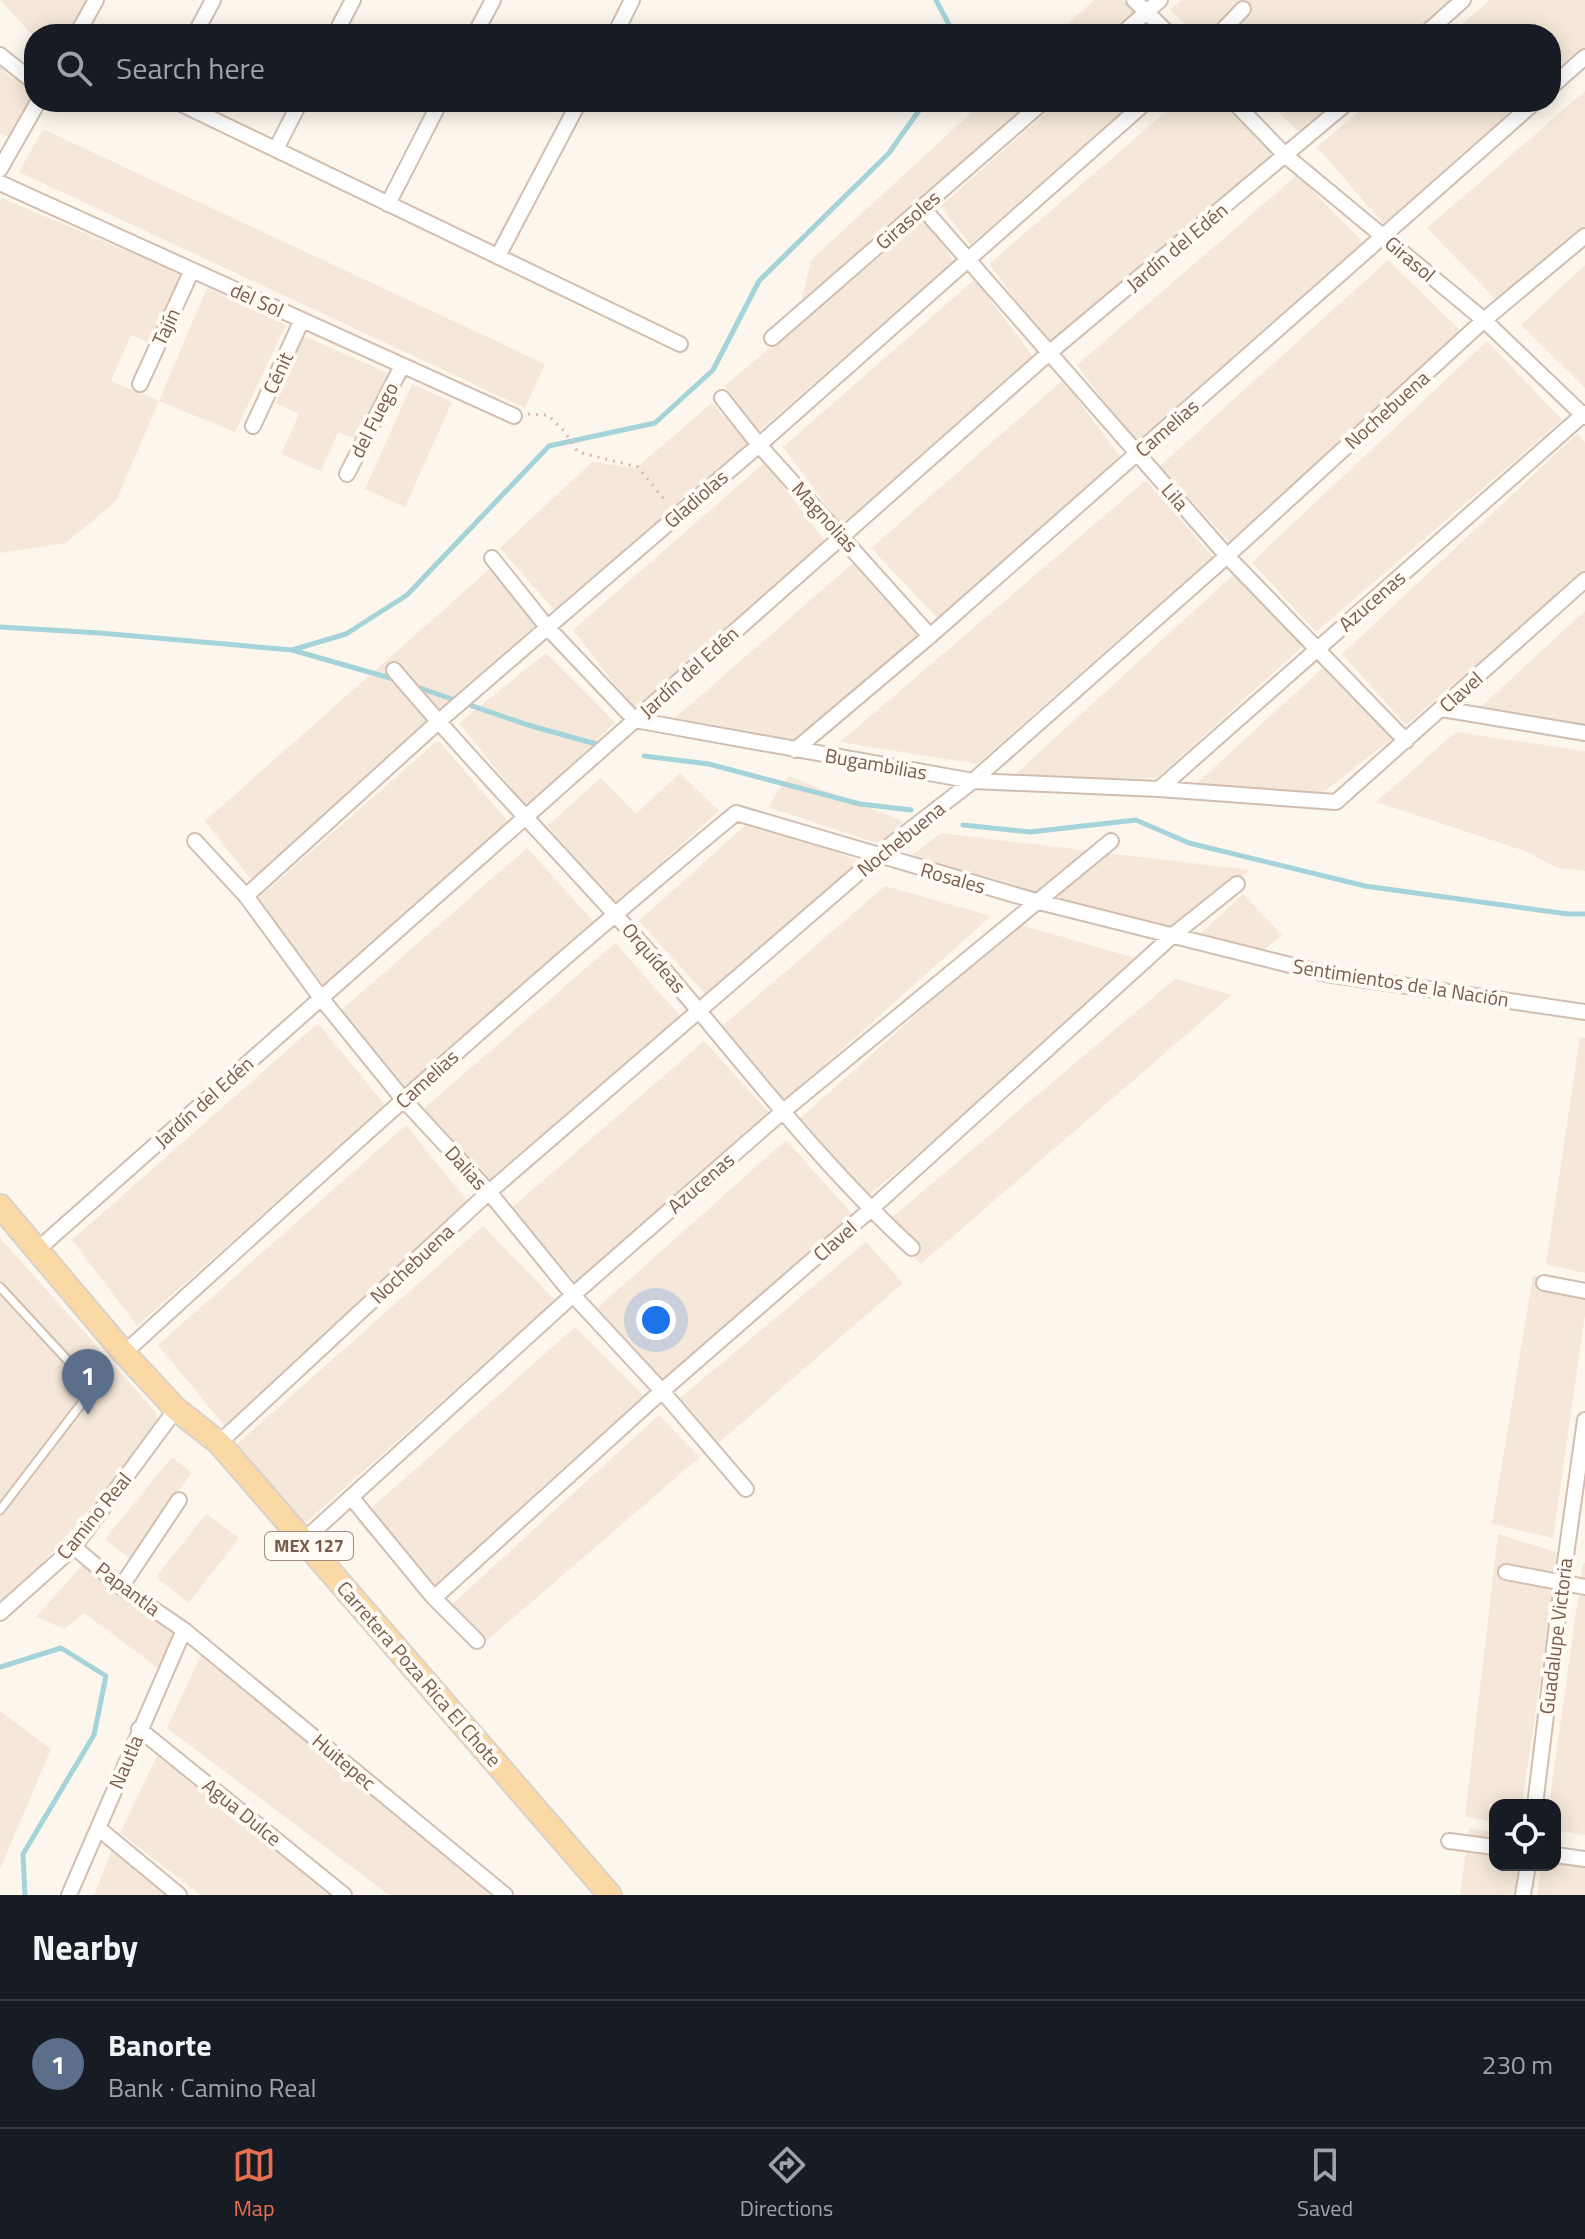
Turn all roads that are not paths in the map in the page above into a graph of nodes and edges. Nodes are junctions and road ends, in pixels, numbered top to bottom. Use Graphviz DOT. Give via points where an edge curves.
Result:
graph roads {
  1 [pos="96,0"];
  2 [pos="213,0"];
  3 [pos="353,0"];
  4 [pos="493,0"];
  5 [pos="632,0"];
  6 [pos="1134,0"];
  7 [pos="1160,0"];
  8 [pos="1463,0"];
  9 [pos="1243,9"];
  10 [pos="1148,12"];
  11 [pos="83,24"];
  12 [pos="200,24"];
  13 [pos="340,24"];
  14 [pos="480,24"];
  15 [pos="620,24"];
  16 [pos="1134,24"];
  17 [pos="1159,24"];
  18 [pos="1229,24"];
  19 [pos="1436,24"];
  20 [pos="0,55"];
  21 [pos="1585,57"];
  22 [pos="24,74"];
  23 [pos="1561,78"];
  24 [pos="32,112"];
  25 [pos="198,112"];
  26 [pos="295,112"];
  27 [pos="435,112"];
  28 [pos="574,112"];
  29 [pos="1031,112"];
  30 [pos="1135,112"];
  31 [pos="1244,112"];
  32 [pos="1337,112"];
  33 [pos="1524,112"];
  34 [pos="276,149"];
  35 [pos="1286,156"];
  36 [pos="2,159"];
  37 [pos="0,183"];
  38 [pos="388,204"];
  39 [pos="922,207"];
  40 [pos="1585,236"];
  41 [pos="1384,237"];
  42 [pos="498,256"];
  43 [pos="967,259"];
  44 [pos="192,270"];
  45 [pos="302,320"];
  46 [pos="1484,320"];
  47 [pos="772,338"];
  48 [pos="680,344"];
  49 [pos="1049,353"];
  50 [pos="402,366"];
  51 [pos="140,384"];
  52 [pos="722,398"];
  53 [pos="1584,415"];
  54 [pos="514,416"];
  55 [pos="253,426"];
  56 [pos="759,445"];
  57 [pos="1137,454"];
  58 [pos="347,474"];
  59 [pos="843,536"];
  60 [pos="1227,556"];
  61 [pos="492,558"];
  62 [pos="1585,580"];
  63 [pos="547,627"];
  64 [pos="930,636"];
  65 [pos="1317,650"];
  66 [pos="394,670"];
  67 [pos="1442,709"];
  68 [pos="443,719"];
  69 [pos="635,720"];
  70 [pos="1585,733"];
  71 [pos="1406,741"];
  72 [pos="795,750"];
  73 [pos="973,781"];
  74 [pos="1159,789"];
  75 [pos="1336,802"];
  76 [pos="736,813"];
  77 [pos="525,817"];
  78 [pos="195,841"];
  79 [pos="1111,841"];
  80 [pos="878,856"];
  81 [pos="1237,884"];
  82 [pos="246,896"];
  83 [pos="1039,902"];
  84 [pos="615,913"];
  85 [pos="1172,936"];
  86 [pos="321,998"];
  87 [pos="700,1011"];
  88 [pos="1585,1012"];
  89 [pos="403,1099"];
  90 [pos="781,1113"];
  91 [pos="489,1192"];
  92 [pos="0,1206"];
  93 [pos="870,1210"];
  94 [pos="912,1248"];
  95 [pos="37,1250"];
  96 [pos="1544,1283"];
  97 [pos="0,1287"];
  98 [pos="1585,1291"];
  99 [pos="573,1295"];
  100 [pos="124,1353"];
  101 [pos="662,1391"];
  102 [pos="176,1409"];
  103 [pos="1585,1420"];
  104 [pos="219,1443"];
  105 [pos="746,1489"];
  106 [pos="351,1497"];
  107 [pos="179,1500"];
  108 [pos="0,1510"];
  109 [pos="304,1540"];
  110 [pos="74,1547"];
  111 [pos="1506,1572"];
  112 [pos="1562,1584"];
  113 [pos="121,1587"];
  114 [pos="1585,1587"];
  115 [pos="434,1598"];
  116 [pos="0,1613"];
  117 [pos="184,1630"];
  118 [pos="477,1641"];
  119 [pos="139,1729"];
  120 [pos="1536,1799"];
  121 [pos="98,1828"];
  122 [pos="1449,1841"];
  123 [pos="1489,1846"];
  124 [pos="1561,1856"];
  125 [pos="1585,1859"];
  126 [pos="1527,1871"];
  127 [pos="69,1895"];
  128 [pos="179,1895"];
  129 [pos="344,1895"];
  130 [pos="505,1895"];
  131 [pos="610,1895"];
  132 [pos="1523,1895"];
  1 -- 11 [label="street"];
  2 -- 12 [label="street"];
  3 -- 13 [label="street"];
  4 -- 14 [label="street"];
  5 -- 15 [label="street"];
  6 -- 10 [label="street"];
  7 -- 10 [label="street"];
  8 -- 19 [label="street"];
  9 -- 18 [label="street"];
  10 -- 16 [label="street"];
  10 -- 17 [label="street"];
  20 -- 22 [label="street"];
  21 -- 23 [label="street"];
  24 -- 36 [label="street"];
  25 -- 34 [label="street"];
  26 -- 34 [label="street"];
  27 -- 38 [label="street"];
  28 -- 42 [label="street"];
  29 -- 39 [label="street, Girasoles"];
  30 -- 43 [label="street, Gladiolas"];
  31 -- 35 [label="street, Girasol"];
  32 -- 35 [label="street, Jardín del Edén"];
  33 -- 41 [label="street, Camelias"];
  34 -- 38 [label="street"];
  35 -- 41 [label="street, Girasol"];
  35 -- 49 [label="street, Jardín del Edén"];
  37 -- 44 [label="street, del Sol"];
  38 -- 42 [label="street"];
  39 -- 43 [label="street, Lila"];
  39 -- 47 [label="street, Girasoles"];
  40 -- 46 [label="street, Nochebuena"];
  41 -- 46 [label="street, Girasol"];
  41 -- 57 [label="street, Camelias"];
  42 -- 48 [label="street"];
  43 -- 49 [label="street, Lila"];
  43 -- 56 [label="street, Gladiolas"];
  44 -- 45 [label="street, del Sol"];
  44 -- 51 [label="street, Tajín"];
  45 -- 50 [label="street, del Sol"];
  45 -- 55 [label="street, Cénit"];
  46 -- 53 [label="street, Girasol"];
  46 -- 60 [label="street, Nochebuena"];
  49 -- 57 [label="street, Lila"];
  49 -- 59 [label="street, Jardín del Edén"];
  50 -- 54 [label="street, del Sol"];
  50 -- 58 [label="street, del Fuego"];
  52 -- 56 [label="street, Magnolias"];
  53 -- 65 [label="street, Azucenas"];
  56 -- 59 [label="street, Magnolias"];
  56 -- 63 [label="street, Gladiolas"];
  57 -- 60 [label="street, Lila"];
  57 -- 64 [label="street, Camelias"];
  59 -- 64 [label="street, Magnolias"];
  59 -- 69 [label="street, Jardín del Edén"];
  60 -- 65 [label="street, Lila"];
  60 -- 73 [label="street, Nochebuena"];
  61 -- 63 [label="street"];
  62 -- 67 [label="street, Clavel"];
  63 -- 68 [label="street, Gladiolas"];
  63 -- 69 [label="street"];
  64 -- 72 [label="street, Camelias"];
  65 -- 71 [label="street, Lila"];
  65 -- 74 [label="street, Azucenas"];
  66 -- 68 [label="street, Orquídeas"];
  67 -- 70 [label="street"];
  67 -- 71 [label="street, Clavel"];
  68 -- 77 [label="street, Orquídeas"];
  68 -- 82 [label="street, Gladiolas"];
  69 -- 72 [label="street, Bugambilias"];
  69 -- 77 [label="street, Jardín del Edén"];
  71 -- 75 [label="street, Clavel"];
  72 -- 73 [label="street, Bugambilias"];
  73 -- 74 [label="street, Bugambilias"];
  73 -- 80 [label="street, Nochebuena"];
  74 -- 75 [label="street, Bugambilias"];
  76 -- 80 [label="street, Rosales"];
  76 -- 84 [label="street, Camelias"];
  77 -- 84 [label="street, Orquídeas"];
  77 -- 86 [label="street, Jardín del Edén"];
  78 -- 82 [label="street, Dalias"];
  79 -- 83 [label="street, Azucenas"];
  80 -- 83 [label="street, Rosales"];
  80 -- 87 [label="street, Nochebuena"];
  81 -- 85 [label="street, Clavel"];
  82 -- 86 [label="street, Dalias"];
  83 -- 85 [label="street, Rosales"];
  83 -- 90 [label="street, Azucenas"];
  84 -- 87 [label="street, Orquídeas"];
  84 -- 89 [label="street, Camelias"];
  85 -- 88 [label="street, Sentimientos de la Nación" via="1326,974"];
  85 -- 93 [label="street, Clavel"];
  86 -- 89 [label="street, Dalias"];
  86 -- 95 [label="street, Jardín del Edén"];
  87 -- 90 [label="street, Orquídeas"];
  87 -- 91 [label="street, Nochebuena"];
  89 -- 91 [label="street, Dalias"];
  89 -- 100 [label="street, Camelias"];
  90 -- 93 [label="street, Orquídeas"];
  90 -- 99 [label="street, Azucenas"];
  91 -- 99 [label="street, Dalias"];
  91 -- 104 [label="street, Nochebuena"];
  92 -- 95 [label="main road, Carretera Poza Rica El Chote / MEX 127"];
  93 -- 94 [label="street, Orquídeas"];
  93 -- 101 [label="street, Clavel"];
  95 -- 100 [label="main road, Carretera Poza Rica El Chote / MEX 127"];
  96 -- 98 [label="street"];
  97 -- 108 [label="lane" via="89,1388"];
  99 -- 101 [label="street, Dalias"];
  99 -- 106 [label="street, Azucenas"];
  100 -- 102 [label="main road, Carretera Poza Rica El Chote / MEX 127"];
  101 -- 105 [label="street, Dalias"];
  101 -- 115 [label="street, Clavel"];
  102 -- 104 [label="main road, Carretera Poza Rica El Chote / MEX 127"];
  102 -- 110 [label="street, Camino Real"];
  103 -- 112 [label="street, Guadalupe Victoria"];
  104 -- 109 [label="main road, Carretera Poza Rica El Chote / MEX 127"];
  106 -- 109 [label="street, Azucenas"];
  106 -- 115 [label="street"];
  107 -- 113 [label="street"];
  109 -- 131 [label="main road, Carretera Poza Rica El Chote / MEX 127"];
  110 -- 113 [label="street, Papantla"];
  110 -- 116 [label="street, Camino Real"];
  111 -- 112 [label="street"];
  112 -- 114 [label="street"];
  112 -- 120 [label="street, Guadalupe Victoria"];
  113 -- 117 [label="street, Papantla"];
  115 -- 118 [label="street"];
  117 -- 119 [label="street, Nautla"];
  117 -- 130 [label="street, Huitepec"];
  119 -- 121 [label="street, Nautla"];
  119 -- 129 [label="street, Agua Dulce"];
  121 -- 127 [label="street, Nautla"];
  121 -- 128 [label="street"];
  122 -- 123 [label="street"];
  124 -- 125 [label="street"];
  126 -- 132 [label="street"];
}
